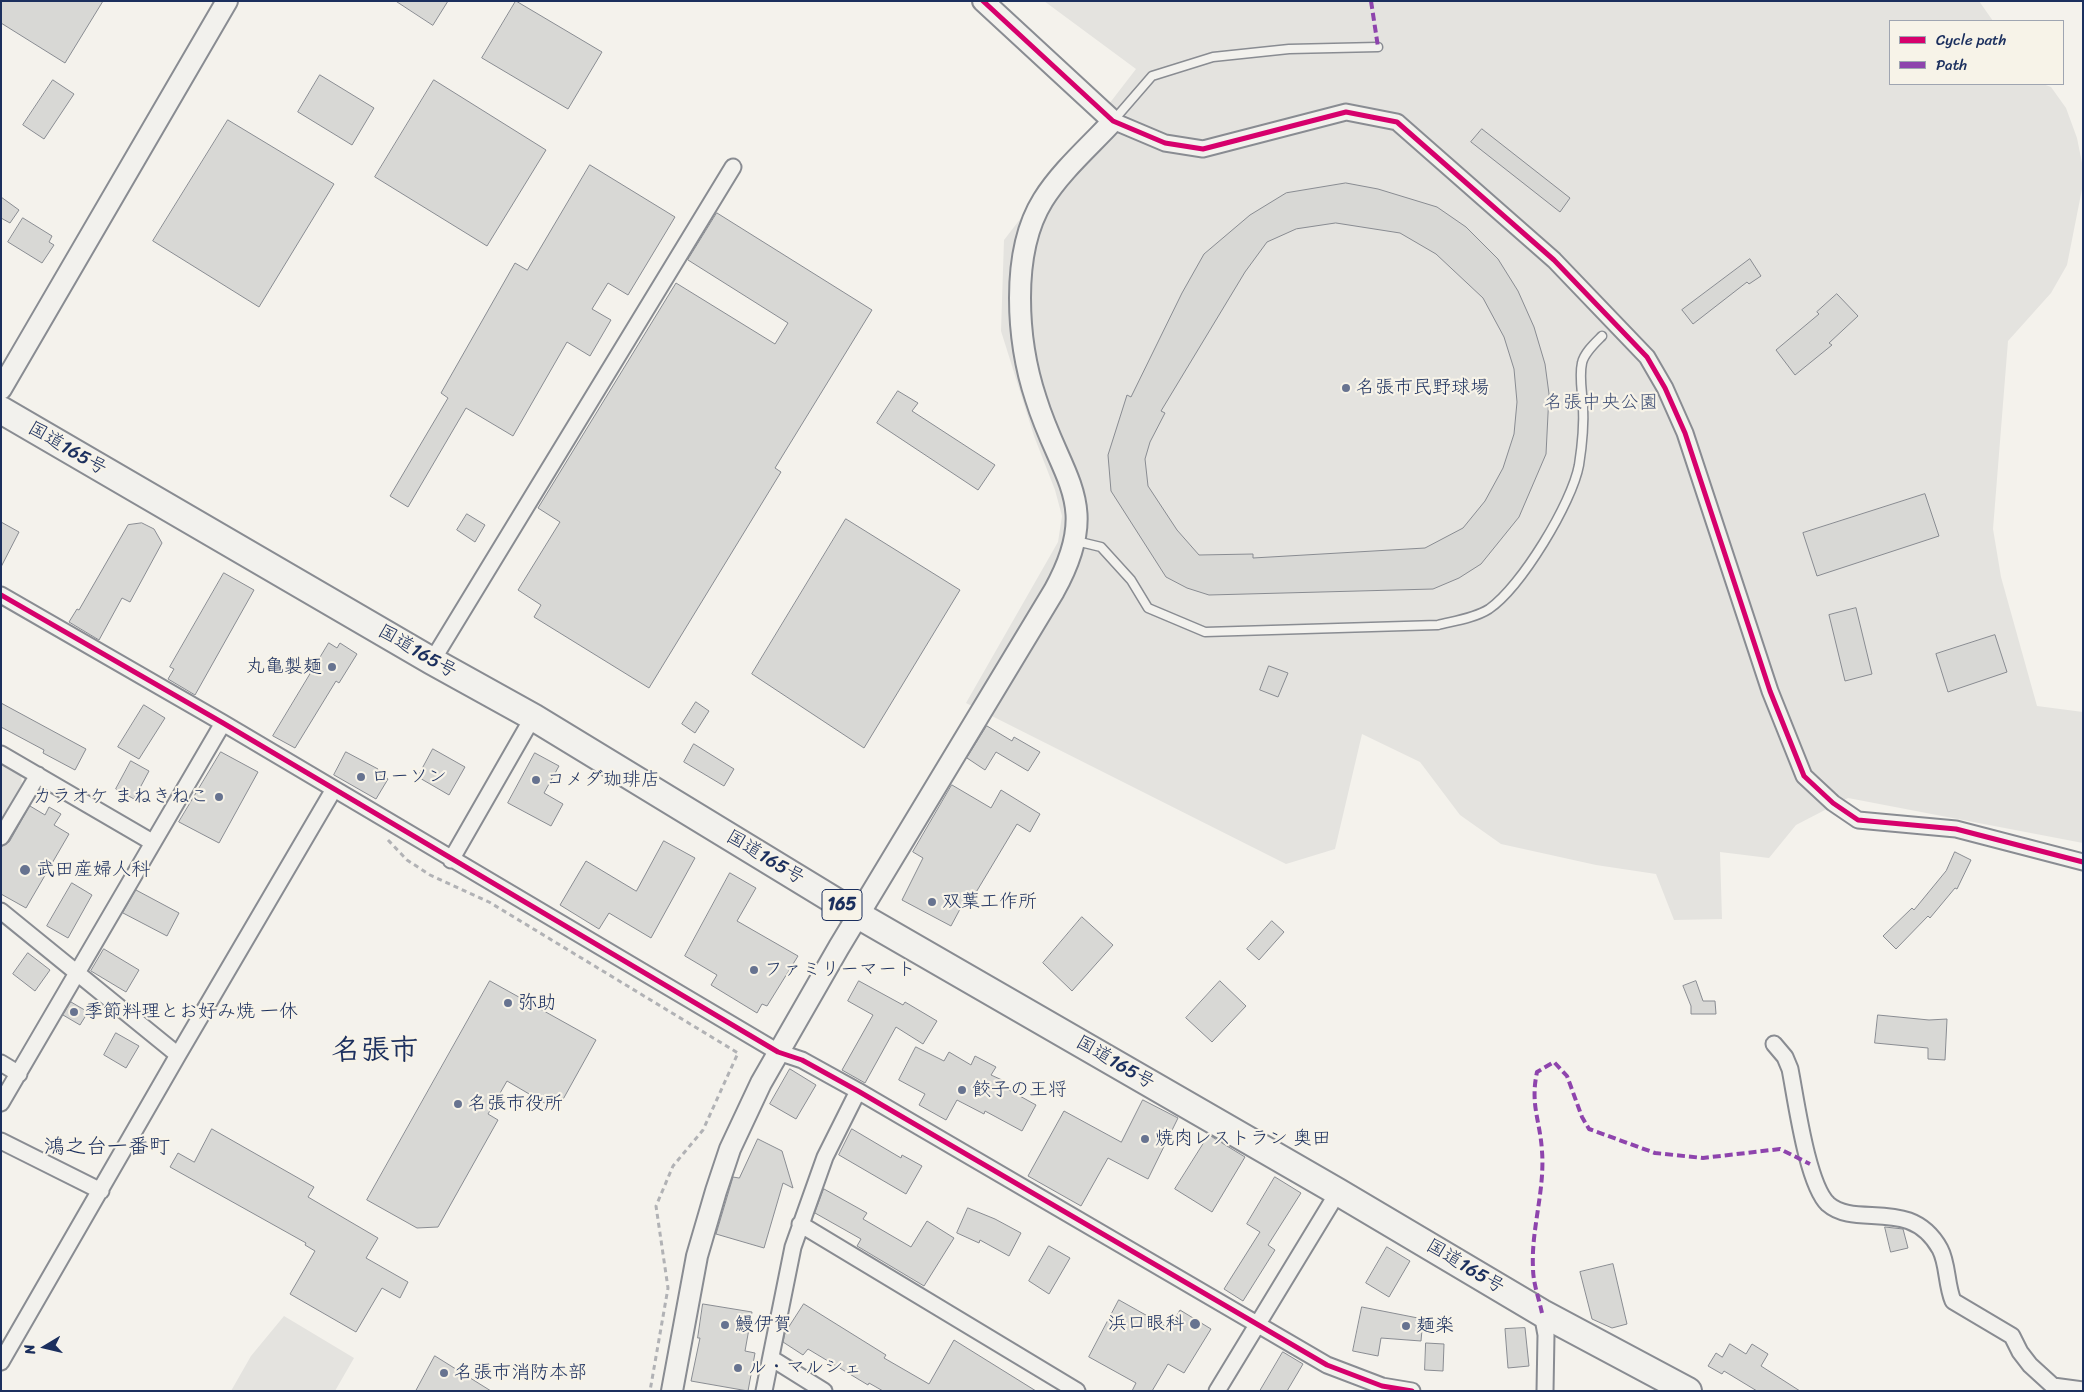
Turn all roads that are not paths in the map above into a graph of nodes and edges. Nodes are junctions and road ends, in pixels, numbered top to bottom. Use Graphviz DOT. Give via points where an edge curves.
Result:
graph roads {
  1 [pos="227,1"];
  2 [pos="983,1"];
  3 [pos="1378,47"];
  4 [pos="1113,121"];
  5 [pos="733,167"];
  6 [pos="1602,336"];
  7 [pos="1,389"];
  8 [pos="1,410"];
  9 [pos="1076,541"];
  10 [pos="1,595"];
  11 [pos="432,661"];
  12 [pos="533,717"];
  13 [pos="223,723"];
  14 [pos="1,754"];
  15 [pos="38,775"];
  16 [pos="334,789"];
  17 [pos="1,837"];
  18 [pos="152,842"];
  19 [pos="451,860"];
  20 [pos="2083,862"];
  21 [pos="1,911"];
  22 [pos="858,915"];
  23 [pos="76,974"];
  24 [pos="1774,1044"];
  25 [pos="778,1052"];
  26 [pos="178,1055"];
  27 [pos="1,1064"];
  28 [pos="19,1074"];
  29 [pos="858,1091"];
  30 [pos="1,1103"];
  31 [pos="1,1141"];
  32 [pos="101,1191"];
  33 [pos="1338,1192"];
  34 [pos="800,1224"];
  35 [pos="1542,1313"];
  36 [pos="1258,1324"];
  37 [pos="771,1358"];
  38 [pos="1,1362"];
  39 [pos="2083,1390"];
  40 [pos="672,1391"];
  41 [pos="764,1391"];
  42 [pos="824,1391"];
  43 [pos="1077,1391"];
  44 [pos="1217,1391"];
  45 [pos="1412,1391"];
  46 [pos="1545,1391"];
  47 [pos="1688,1391"];
  1 -- 7 [label="street"];
  2 -- 4 [label="street"];
  3 -- 4 [label="lane" via="1289,49 1214,57 1152,76"];
  4 -- 9 [label="street" via="1042,201 1025,244 1022,264 1021,305 1028,366 1036,400 1075,496"];
  4 -- 20 [label="street" via="1165,143 1203,149 1346,112 1397,122 1554,260 1647,357 1685,433 1770,692 1804,776 1833,803 1858,820 1956,830"];
  5 -- 11 [label="street"];
  6 -- 9 [label="lane" via="1582,361 1583,407 1578,466 1565,504 1529,564 1488,609 1438,625 1204,632 1148,608 1131,580 1101,547"];
  8 -- 11 [label="highway, 国道165号 / 165"];
  9 -- 22 [label="street" via="1066,570 1054,591"];
  10 -- 13 [label="street"];
  11 -- 12 [label="highway, 国道165号 / 165"];
  12 -- 19 [label="street"];
  12 -- 22 [label="highway, 国道165号 / 165"];
  13 -- 16 [label="street"];
  13 -- 18 [label="street"];
  14 -- 15 [label="street"];
  15 -- 17 [label="street"];
  15 -- 18 [label="street"];
  16 -- 19 [label="street"];
  16 -- 26 [label="street"];
  18 -- 23 [label="street"];
  19 -- 25 [label="street"];
  21 -- 23 [label="street"];
  22 -- 25 [label="street"];
  22 -- 33 [label="highway, 国道165号 / 165"];
  23 -- 26 [label="street"];
  23 -- 28 [label="street"];
  24 -- 39 [label="street" via="1790,1069 1816,1186 1828,1203 1850,1212 1904,1218 1917,1225 1940,1249 1953,1300 2012,1336 2030,1365 2053,1386"];
  25 -- 29 [label="street" via="802,1060"];
  25 -- 40 [label="street" via="730,1149 716,1191 697,1256"];
  26 -- 32 [label="street"];
  27 -- 28 [label="street"];
  28 -- 30 [label="street"];
  29 -- 34 [label="street" via="825,1157"];
  29 -- 36 [label="street"];
  31 -- 32 [label="street"];
  32 -- 38 [label="street"];
  33 -- 35 [label="highway, 国道165号 / 165"];
  33 -- 36 [label="street"];
  34 -- 37 [label="street"];
  34 -- 43 [label="street"];
  35 -- 46 [label="street" via="1546,1335"];
  35 -- 47 [label="highway, 国道165号 / 165"];
  36 -- 44 [label="street"];
  36 -- 45 [label="street" via="1336,1369 1382,1386"];
  37 -- 41 [label="street"];
  37 -- 42 [label="street"];
}
